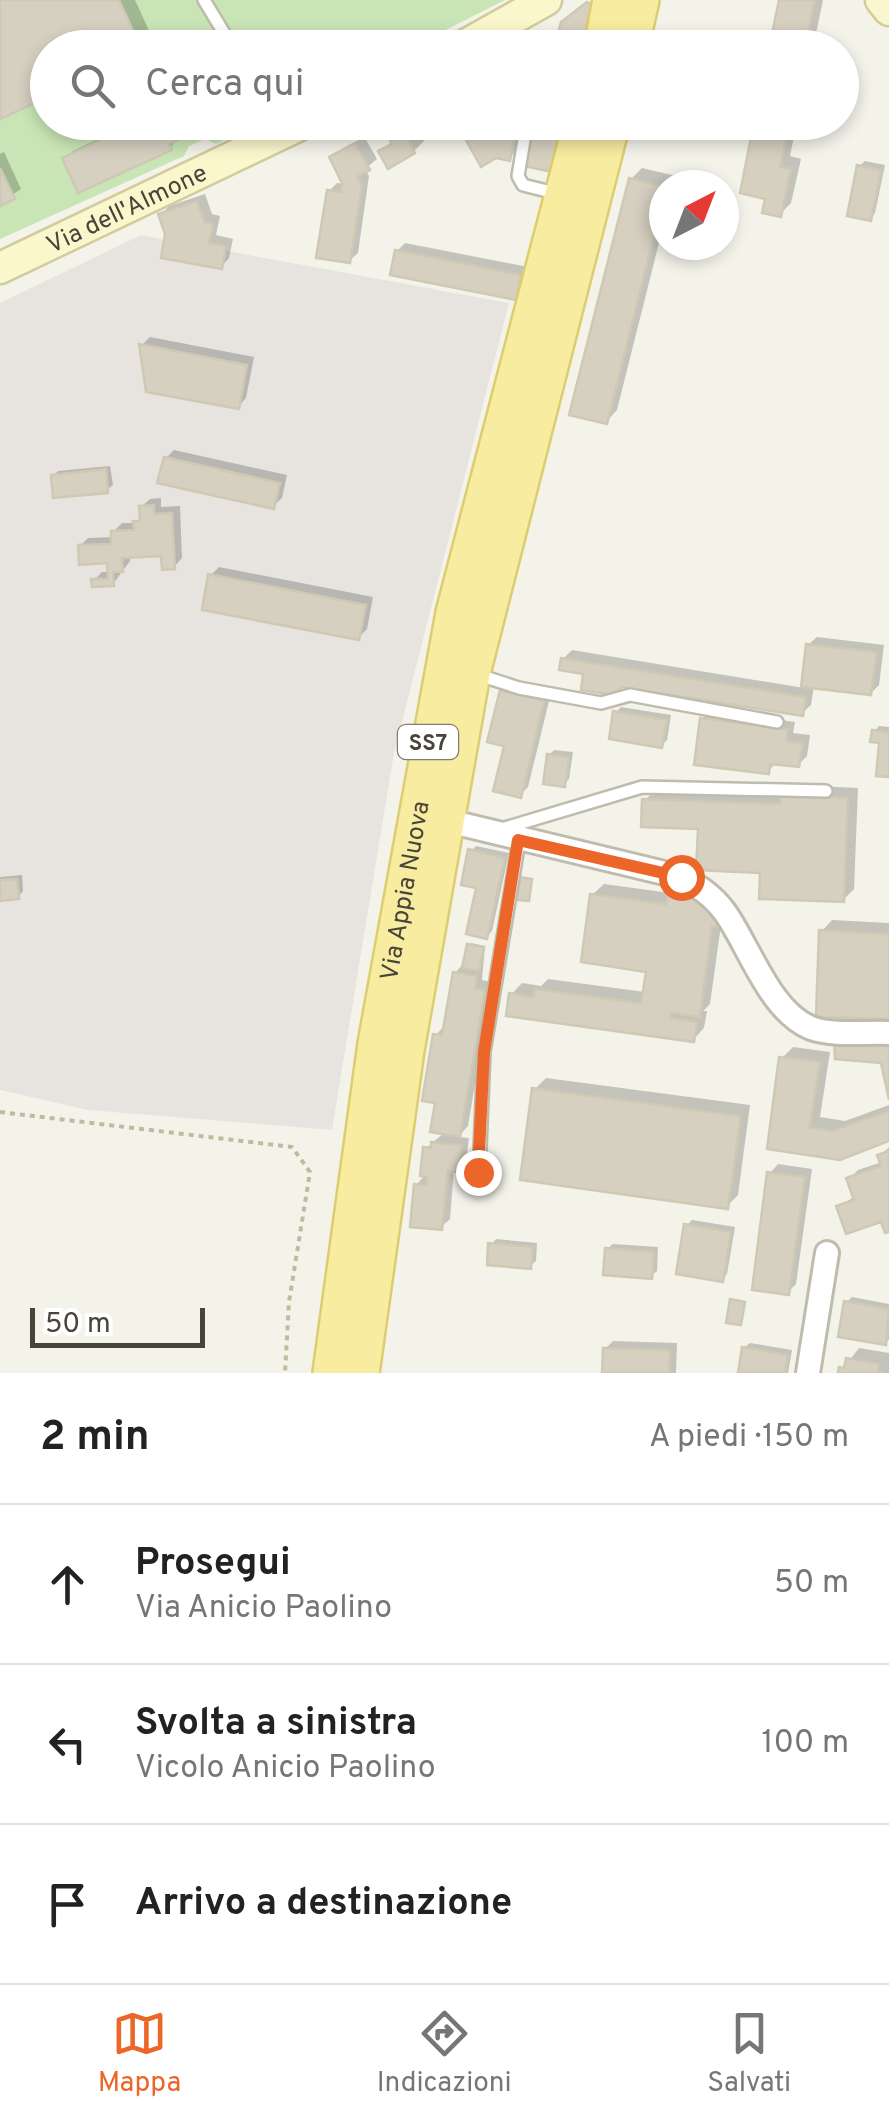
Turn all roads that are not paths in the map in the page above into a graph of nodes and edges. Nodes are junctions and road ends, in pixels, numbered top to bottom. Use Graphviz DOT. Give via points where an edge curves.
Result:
graph roads {
  1 [pos="204,0"];
  2 [pos="610,0"];
  3 [pos="641,0"];
  4 [pos="881,0"];
  5 [pos="538,4"];
  6 [pos="889,10"];
  7 [pos="222,30"];
  8 [pos="514,30"];
  9 [pos="605,30"];
  10 [pos="634,30"];
  11 [pos="261,140"];
  12 [pos="524,140"];
  13 [pos="577,140"];
  14 [pos="607,140"];
  15 [pos="563,195"];
  16 [pos="0,268"];
  17 [pos="472,673"];
  18 [pos="777,722"];
  19 [pos="826,791"];
  20 [pos="444,820"];
  21 [pos="489,832"];
  22 [pos="518,840"];
  23 [pos="889,1033"];
  24 [pos="478,1172"];
  25 [pos="826,1253"];
  26 [pos="331,1373"];
  27 [pos="361,1373"];
  28 [pos="808,1373"];
  1 -- 7 [label="lane"];
  2 -- 9 [label="main road"];
  3 -- 10 [label="main road"];
  4 -- 6 [label="main road"];
  5 -- 8 [label="main road"];
  11 -- 16 [label="main road, Via dell'Almone"];
  12 -- 15 [label="lane" via="518,176 524,184"];
  13 -- 15 [label="main road, Via Appia Nuova / SS7"];
  14 -- 17 [label="main road, Via Appia Nuova / SS7"];
  15 -- 26 [label="main road, Via Appia Nuova / SS7" via="442,671 376,1044"];
  17 -- 18 [label="lane" via="601,703 630,695"];
  17 -- 20 [label="main road, Via Appia Nuova / SS7"];
  19 -- 21 [label="lane" via="642,786"];
  20 -- 21 [label="street"];
  20 -- 27 [label="main road, Via Appia Nuova / SS7"];
  21 -- 22 [label="street"];
  22 -- 23 [label="street" via="681,877 724,911 778,1001 798,1020 818,1030"];
  22 -- 24 [label="lane" via="484,1052"];
  25 -- 28 [label="street"];
}
